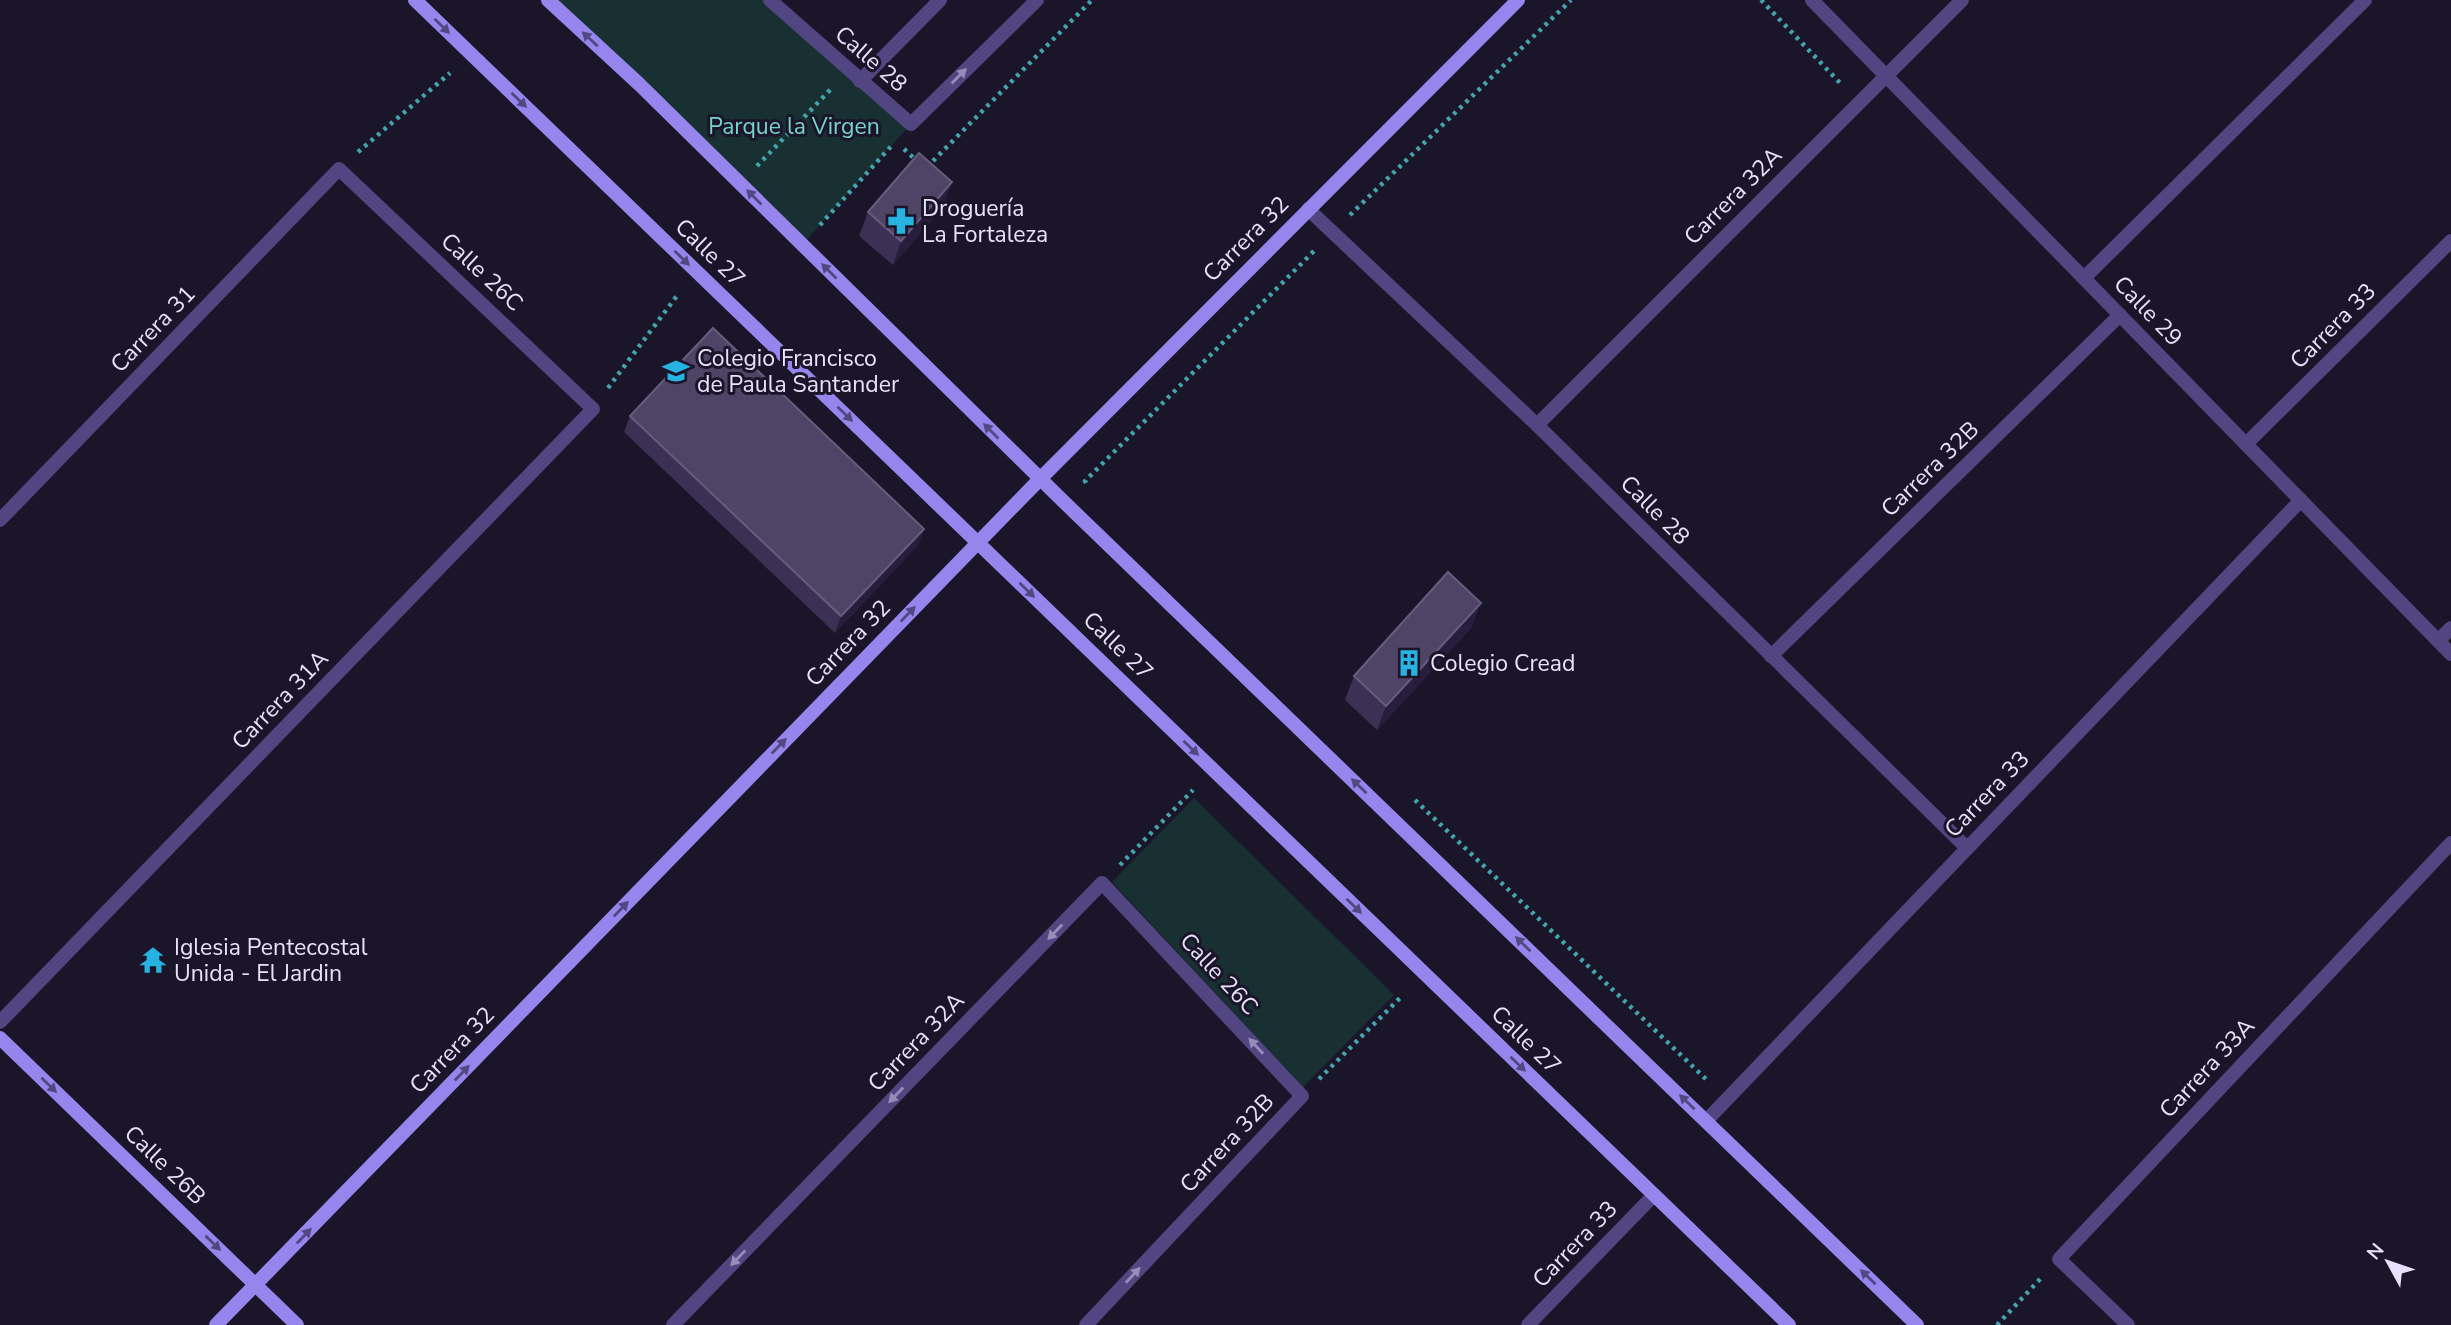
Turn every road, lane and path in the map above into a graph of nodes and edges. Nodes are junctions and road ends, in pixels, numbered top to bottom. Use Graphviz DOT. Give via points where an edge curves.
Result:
graph roads {
  1 [pos="415,0"];
  2 [pos="548,0"];
  3 [pos="770,0"];
  4 [pos="940,0"];
  5 [pos="1037,0"];
  6 [pos="1092,0"];
  7 [pos="1518,0"];
  8 [pos="1571,0"];
  9 [pos="1761,0"];
  10 [pos="1812,0"];
  11 [pos="1962,0"];
  12 [pos="2365,0"];
  13 [pos="450,73"];
  14 [pos="1885,75"];
  15 [pos="854,76"];
  16 [pos="1858,102"];
  17 [pos="339,169"];
  18 [pos="740,184"];
  19 [pos="1308,209"];
  20 [pos="1332,232"];
  21 [pos="2451,241"];
  22 [pos="802,245"];
  23 [pos="2084,278"];
  24 [pos="679,293"];
  25 [pos="2120,315"];
  26 [pos="593,409"];
  27 [pos="1537,425"];
  28 [pos="2246,444"];
  29 [pos="1040,479"];
  30 [pos="1095,491"];
  31 [pos="2301,500"];
  32 [pos="0,520"];
  33 [pos="978,542"];
  34 [pos="2451,628"];
  35 [pos="2438,641"];
  36 [pos="2451,653"];
  37 [pos="1771,656"];
  38 [pos="1193,790"];
  39 [pos="1406,790"];
  40 [pos="2451,843"];
  41 [pos="1967,848"];
  42 [pos="1102,883"];
  43 [pos="1402,995"];
  44 [pos="0,1022"];
  45 [pos="0,1038"];
  46 [pos="1302,1096"];
  47 [pos="1727,1099"];
  48 [pos="1707,1121"];
  49 [pos="1654,1195"];
  50 [pos="2059,1259"];
  51 [pos="256,1285"];
  52 [pos="216,1325"];
  53 [pos="297,1325"];
  54 [pos="673,1325"];
  55 [pos="1087,1325"];
  56 [pos="1528,1325"];
  57 [pos="1789,1325"];
  58 [pos="1917,1325"];
  59 [pos="1997,1325"];
  60 [pos="2129,1325"];
  1 -- 33 [label="main road, Calle 27, one-way"];
  18 -- 2 [label="main road, one-way"];
  3 -- 15 [label="street, Calle 28"];
  4 -- 15 [label="street"];
  15 -- 5 [label="street, Calle 28, one-way" via="911,124"];
  6 -- 22 [label="path" via="925,169 896,141"];
  7 -- 19 [label="main road, Carrera 32"];
  8 -- 20 [label="path"];
  9 -- 16 [label="path"];
  10 -- 14 [label="street, Calle 29"];
  11 -- 14 [label="street, Carrera 32A"];
  12 -- 23 [label="street"];
  13 -- 17 [label="path"];
  14 -- 16 [label="street, Carrera 32A"];
  14 -- 23 [label="street, Calle 29"];
  15 -- 18 [label="path"];
  16 -- 27 [label="street, Carrera 32A"];
  17 -- 26 [label="street, Calle 26C"];
  17 -- 32 [label="street, Carrera 31"];
  22 -- 18 [label="main road, one-way"];
  19 -- 20 [label="street, Calle 28"];
  19 -- 29 [label="main road, Carrera 32"];
  20 -- 27 [label="street, Calle 28"];
  20 -- 30 [label="path" via="1085,481"];
  21 -- 28 [label="street, Carrera 33"];
  29 -- 22 [label="main road, one-way"];
  23 -- 25 [label="street, Calle 29"];
  24 -- 26 [label="path"];
  25 -- 28 [label="street, Calle 29"];
  25 -- 37 [label="street, Carrera 32B"];
  26 -- 44 [label="street, Carrera 31A"];
  27 -- 37 [label="street, Calle 28"];
  28 -- 31 [label="street, Calle 29"];
  29 -- 33 [label="main road, Carrera 32"];
  48 -- 29 [label="main road, one-way"];
  31 -- 35 [label="street, Calle 29"];
  31 -- 41 [label="street, Carrera 33"];
  33 -- 49 [label="main road, Calle 27, one-way"];
  51 -- 33 [label="main road, Carrera 32, one-way"];
  34 -- 35 [label="street"];
  35 -- 36 [label="street, Calle 29"];
  37 -- 41 [label="street, Calle 28"];
  38 -- 42 [label="path"];
  39 -- 47 [label="path"];
  40 -- 50 [label="street, Carrera 33A"];
  41 -- 47 [label="street, Carrera 33"];
  46 -- 42 [label="street, Calle 26C, one-way"];
  42 -- 54 [label="street, Carrera 32A, one-way"];
  43 -- 46 [label="path, Carrera 32B"];
  45 -- 51 [label="main road, Calle 26B, one-way"];
  55 -- 46 [label="street, Carrera 32B, one-way"];
  47 -- 48 [label="street, Carrera 33"];
  58 -- 48 [label="main road, one-way"];
  49 -- 56 [label="street, Carrera 33"];
  49 -- 57 [label="main road, Calle 27"];
  50 -- 59 [label="path"];
  50 -- 60 [label="street"];
  51 -- 52 [label="main road, Carrera 32"];
  51 -- 53 [label="main road, Calle 26B"];
}
